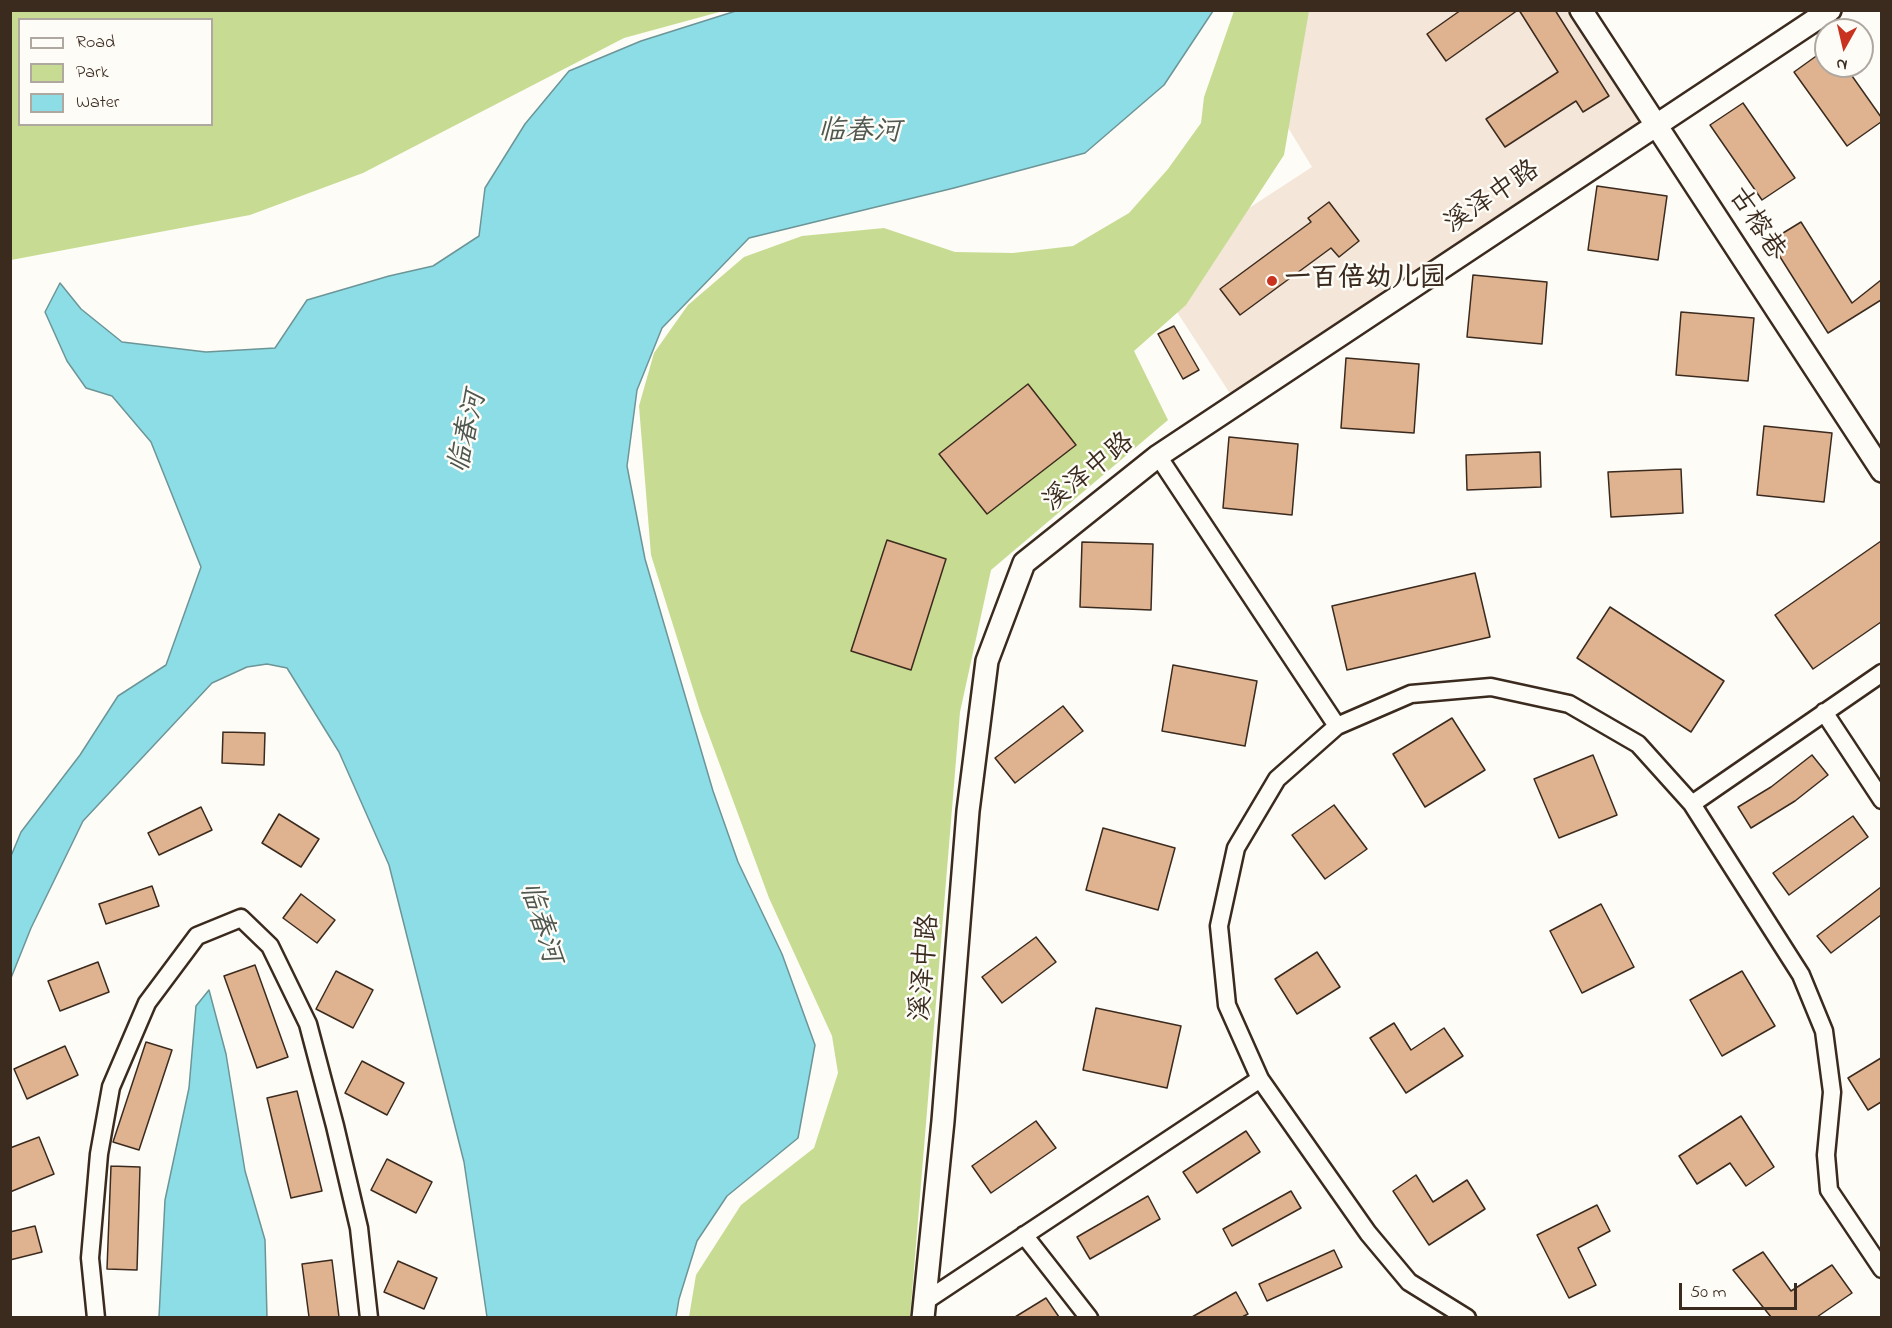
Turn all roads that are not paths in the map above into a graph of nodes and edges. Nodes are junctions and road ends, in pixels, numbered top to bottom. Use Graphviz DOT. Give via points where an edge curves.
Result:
graph roads {
  1 [pos="1581,10"];
  2 [pos="1830,10"];
  3 [pos="1656,125"];
  4 [pos="1158,456"];
  5 [pos="1881,471"];
  6 [pos="1881,673"];
  7 [pos="1824,712"];
  8 [pos="1337,726"];
  9 [pos="1881,800"];
  10 [pos="1692,804"];
  11 [pos="1260,1079"];
  12 [pos="1024,1235"];
  13 [pos="1881,1269"];
  14 [pos="924,1312"];
  15 [pos="96,1317"];
  16 [pos="369,1317"];
  17 [pos="1089,1317"];
  18 [pos="1467,1317"];
  1 -- 3 [label="street, 古榕巷"];
  2 -- 3 [label="street, 溪泽中路"];
  3 -- 4 [label="street, 溪泽中路"];
  3 -- 5 [label="street, 古榕巷"];
  4 -- 8 [label="street"];
  4 -- 14 [label="street, 溪泽中路" via="1024,563 987,661 968,811"];
  6 -- 7 [label="street"];
  7 -- 9 [label="street"];
  7 -- 10 [label="street"];
  8 -- 10 [label="street" via="1411,694 1502,689 1569,704 1638,744"];
  8 -- 11 [label="street" via="1277,779 1236,848 1219,926 1227,1005"];
  10 -- 13 [label="street" via="1801,975 1824,1032 1832,1092 1826,1155 1829,1190"];
  11 -- 12 [label="street"];
  11 -- 18 [label="street" via="1368,1233 1409,1282"];
  12 -- 14 [label="street"];
  12 -- 17 [label="street"];
  15 -- 16 [label="street" via="90,1258 99,1154 111,1087 147,1003 197,936 242,918 270,946 308,1024 359,1228"];
}
